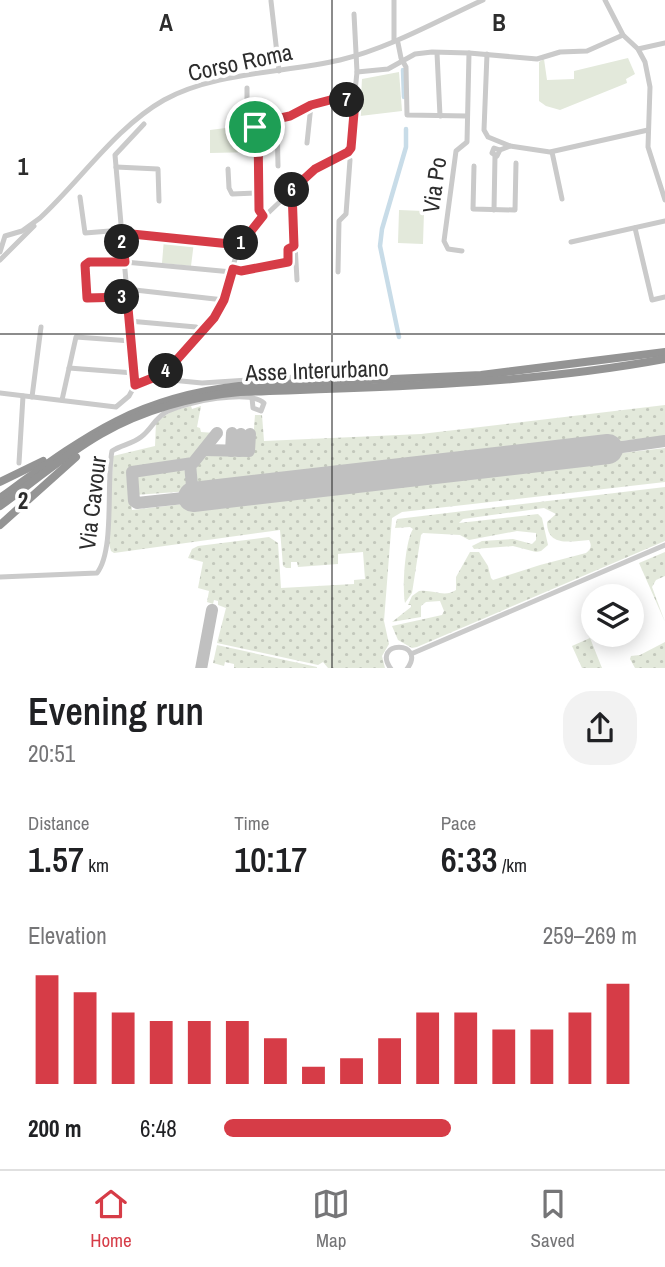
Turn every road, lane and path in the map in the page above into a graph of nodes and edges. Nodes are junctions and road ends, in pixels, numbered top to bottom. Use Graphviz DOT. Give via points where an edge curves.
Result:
graph roads {
  1 [pos="394,0"];
  2 [pos="483,0"];
  3 [pos="605,0"];
  4 [pos="271,1"];
  5 [pos="472,3"];
  6 [pos="354,14"];
  7 [pos="623,35"];
  8 [pos="396,42"];
  9 [pos="665,43"];
  10 [pos="638,48"];
  11 [pos="437,52"];
  12 [pos="469,53"];
  13 [pos="486,54"];
  14 [pos="357,55"];
  15 [pos="402,61"];
  16 [pos="279,71"];
  17 [pos="357,72"];
  18 [pos="247,88"];
  19 [pos="355,101"];
  20 [pos="311,105"];
  21 [pos="440,116"];
  22 [pos="467,117"];
  23 [pos="277,120"];
  24 [pos="144,124"];
  25 [pos="260,124"];
  26 [pos="648,130"];
  27 [pos="307,143"];
  28 [pos="510,146"];
  29 [pos="348,152"];
  30 [pos="552,152"];
  31 [pos="516,163"];
  32 [pos="278,166"];
  33 [pos="474,166"];
  34 [pos="116,167"];
  35 [pos="228,169"];
  36 [pos="292,190"];
  37 [pos="259,193"];
  38 [pos="80,197"];
  39 [pos="562,199"];
  40 [pos="665,200"];
  41 [pos="159,201"];
  42 [pos="494,210"];
  43 [pos="263,216"];
  44 [pos="40,218"];
  45 [pos="665,221"];
  46 [pos="635,228"];
  47 [pos="122,232"];
  48 [pos="12,235"];
  49 [pos="571,242"];
  50 [pos="3,244"];
  51 [pos="240,245"];
  52 [pos="14,247"];
  53 [pos="462,251"];
  54 [pos="0,252"];
  55 [pos="0,260"];
  56 [pos="125,262"];
  57 [pos="292,262"];
  58 [pos="233,271"];
  59 [pos="338,272"];
  60 [pos="297,280"];
  61 [pos="127,289"];
  62 [pos="127,297"];
  63 [pos="665,297"];
  64 [pos="224,300"];
  65 [pos="130,321"];
  66 [pos="41,327"];
  67 [pos="202,330"];
  68 [pos="131,341"];
  69 [pos="665,352"];
  70 [pos="665,359"];
  71 [pos="69,368"];
  72 [pos="134,373"];
  73 [pos="165,373"];
  74 [pos="326,375"];
  75 [pos="135,385"];
  76 [pos="0,393"];
  77 [pos="23,396"];
  78 [pos="32,397"];
  79 [pos="252,398"];
  80 [pos="62,400"];
  81 [pos="155,411"];
  82 [pos="59,456"];
  83 [pos="19,463"];
  84 [pos="0,481"];
  85 [pos="0,498"];
  86 [pos="0,506"];
  87 [pos="0,525"];
  88 [pos="665,545"];
  89 [pos="0,577"];
  90 [pos="411,654"];
  91 [pos="391,668"];
  92 [pos="407,668"];
  1 -- 8 [label="street"];
  2 -- 5 [label="street, Corso Roma"];
  3 -- 7 [label="street"];
  4 -- 16 [label="street"];
  5 -- 8 [label="street, Corso Roma"];
  6 -- 14 [label="street"];
  7 -- 10 [label="street"];
  7 -- 13 [label="street" via="587,51 537,59"];
  8 -- 14 [label="street, Corso Roma"];
  8 -- 15 [label="street"];
  9 -- 10 [label="street"];
  10 -- 26 [label="street" via="650,87"];
  11 -- 12 [label="street"];
  11 -- 15 [label="street" via="415,54"];
  11 -- 21 [label="street"];
  12 -- 13 [label="street"];
  12 -- 22 [label="street, Via Po"];
  13 -- 28 [label="street" via="484,130 488,137"];
  14 -- 16 [label="street, Corso Roma"];
  14 -- 17 [label="street"];
  15 -- 17 [label="street" via="388,69"];
  15 -- 21 [label="street" via="407,115"];
  16 -- 44 [label="street, Corso Roma" via="214,83 166,99 136,120"];
  17 -- 19 [label="street"];
  18 -- 25 [label="street" via="247,118 257,118"];
  19 -- 20 [label="street" via="334,99"];
  19 -- 29 [label="street"];
  20 -- 23 [label="street"];
  20 -- 27 [label="street"];
  21 -- 22 [label="street"];
  22 -- 53 [label="street, Via Po" via="467,142 456,150 444,241 449,249"];
  23 -- 25 [label="street"];
  23 -- 32 [label="street"];
  24 -- 34 [label="street" via="116,152"];
  25 -- 37 [label="street"];
  26 -- 30 [label="street"];
  26 -- 40 [label="street" via="649,153"];
  28 -- 30 [label="street"];
  28 -- 42 [label="street" via="494,148 492,153"];
  29 -- 36 [label="street" via="315,169"];
  29 -- 59 [label="street"];
  30 -- 39 [label="street"];
  31 -- 42 [label="street" via="515,210"];
  33 -- 42 [label="street" via="473,209"];
  34 -- 41 [label="street" via="158,169"];
  34 -- 47 [label="street"];
  35 -- 37 [label="street" via="232,194"];
  36 -- 43 [label="street"];
  36 -- 57 [label="street"];
  37 -- 43 [label="street"];
  38 -- 47 [label="street" via="85,233"];
  43 -- 51 [label="street"];
  44 -- 48 [label="street, Corso Roma"];
  44 -- 52 [label="street, Corso Roma"];
  45 -- 46 [label="street"];
  46 -- 49 [label="street"];
  46 -- 63 [label="street" via="652,300"];
  47 -- 51 [label="street"];
  47 -- 56 [label="street"];
  48 -- 50 [label="street, Corso Roma" via="5,236"];
  48 -- 52 [label="street"];
  50 -- 52 [label="street"];
  50 -- 54 [label="street"];
  51 -- 58 [label="street"];
  52 -- 55 [label="street, Corso Roma"];
  56 -- 58 [label="street"];
  56 -- 61 [label="street"];
  56 -- 62 [label="street" via="86,263 86,296"];
  57 -- 58 [label="street"];
  57 -- 60 [label="street"];
  58 -- 64 [label="street"];
  61 -- 62 [label="street"];
  61 -- 64 [label="street"];
  62 -- 65 [label="street"];
  64 -- 67 [label="street"];
  65 -- 67 [label="street"];
  65 -- 68 [label="street"];
  66 -- 78 [label="street"];
  67 -- 73 [label="street"];
  68 -- 71 [label="street" via="76,337"];
  68 -- 72 [label="street"];
  69 -- 82 [label="highway, Asse Interurbano" via="481,375 206,390 124,416"];
  70 -- 81 [label="highway, Asse Interurbano" via="482,382 221,394"];
  71 -- 72 [label="street"];
  71 -- 80 [label="street"];
  72 -- 75 [label="street"];
  73 -- 74 [label="street" via="171,380 202,383"];
  73 -- 75 [label="street"];
  75 -- 80 [label="street" via="116,407"];
  76 -- 77 [label="street"];
  77 -- 78 [label="street"];
  77 -- 83 [label="street"];
  78 -- 80 [label="street"];
  79 -- 89 [label="street, Via Cavour" via="170,409 142,436 114,449 99,571 93,575"];
  81 -- 86 [label="highway, Asse Interurbano" via="100,435"];
  81 -- 87 [label="highway" via="87,447"];
  82 -- 84 [label="highway"];
  82 -- 85 [label="highway, Asse Interurbano"];
  88 -- 90 [label="street"];
  90 -- 91 [label="street" via="401,646 390,650 386,660"];
  90 -- 92 [label="street"];
}
